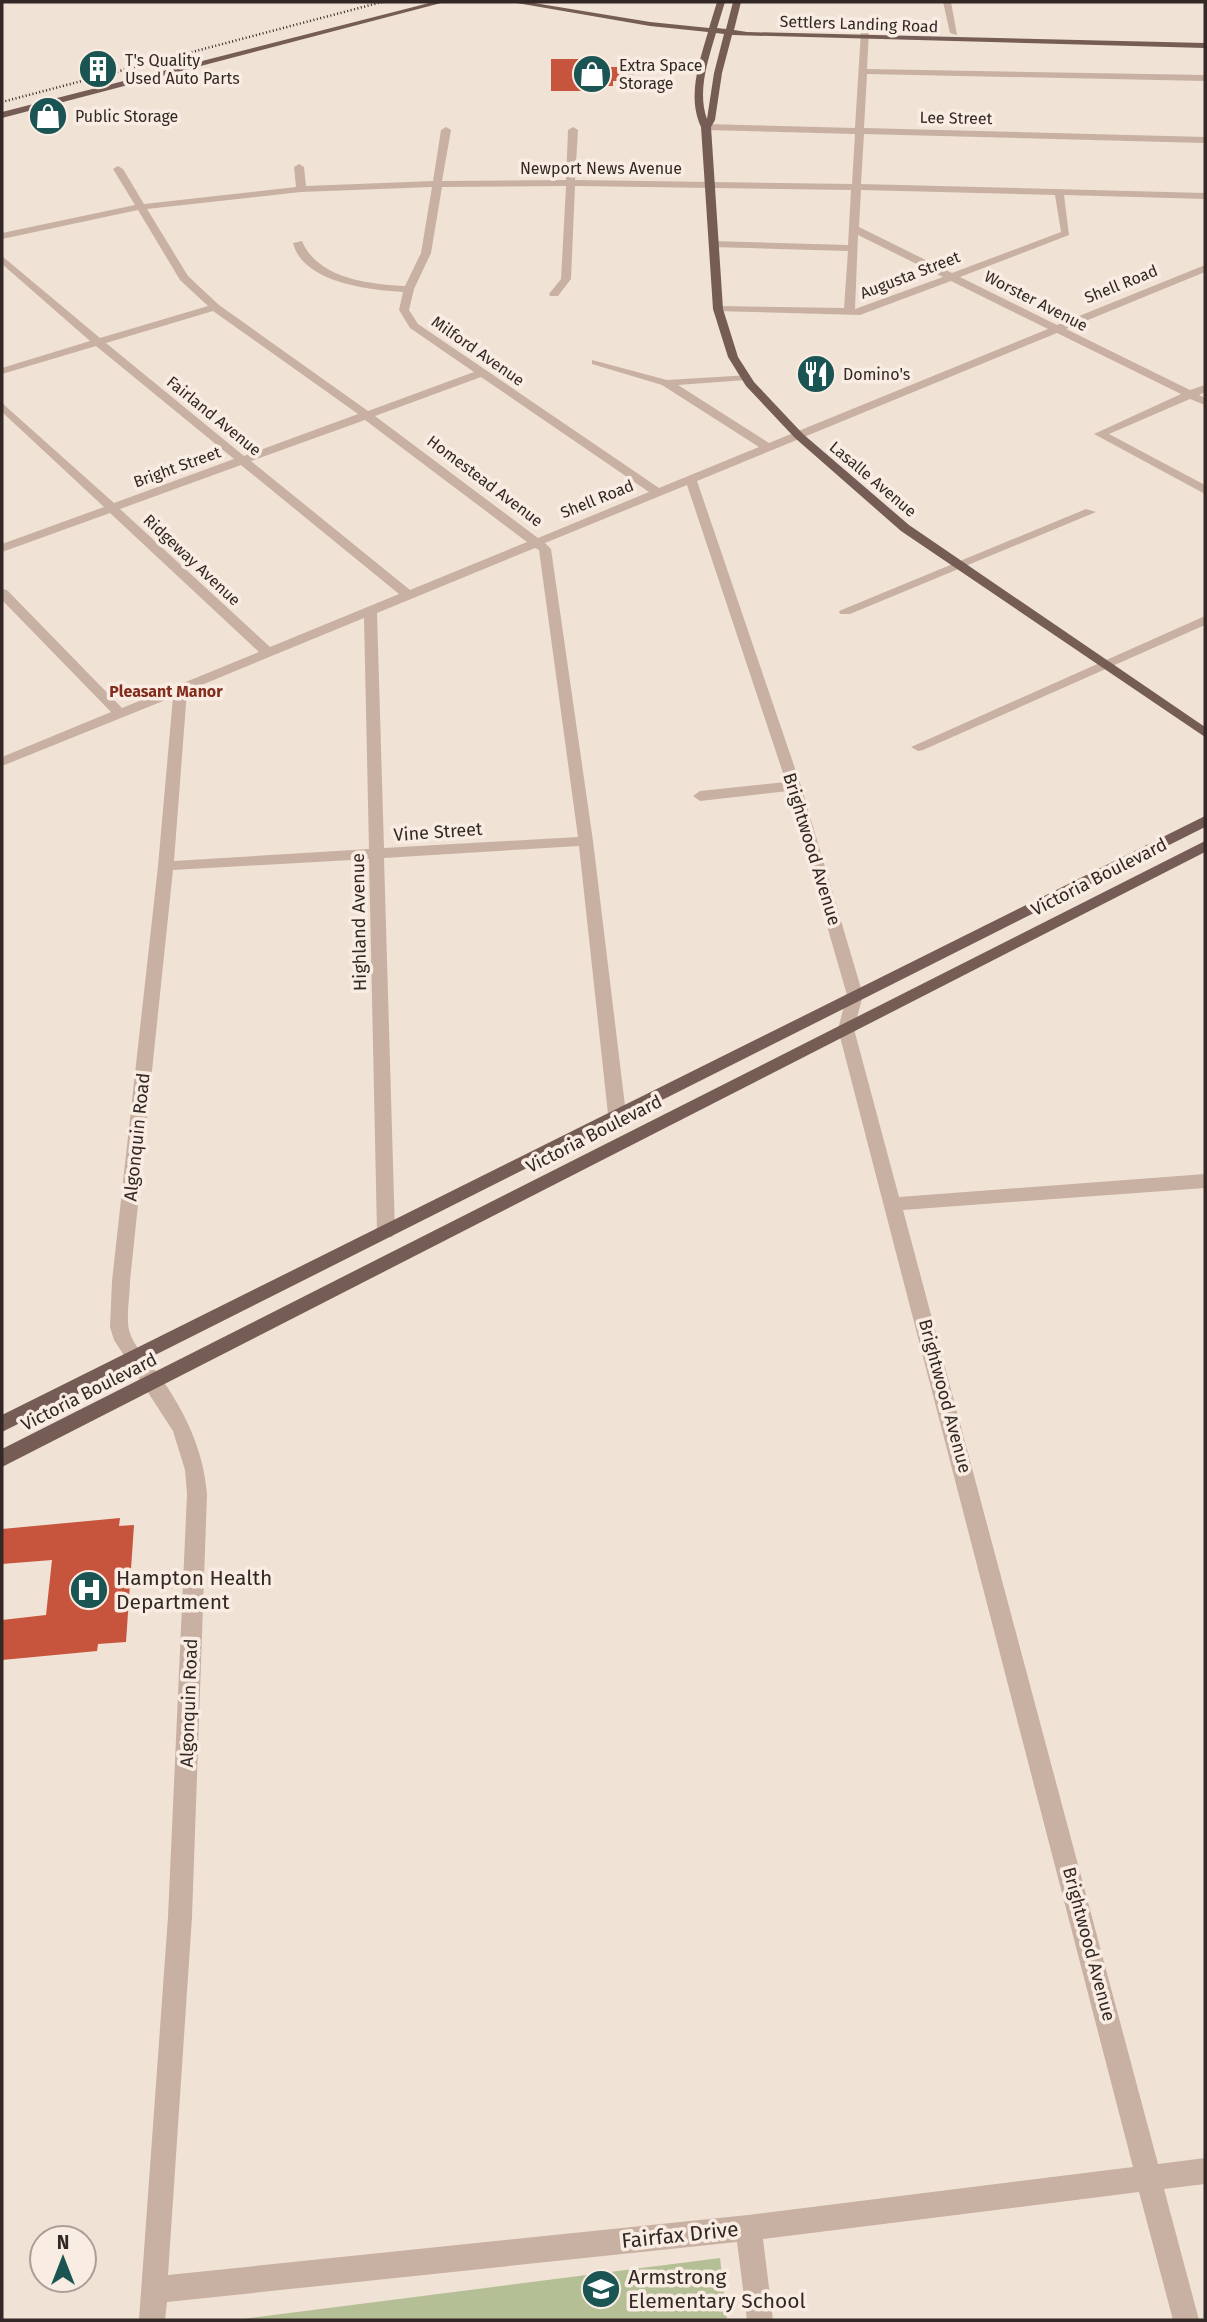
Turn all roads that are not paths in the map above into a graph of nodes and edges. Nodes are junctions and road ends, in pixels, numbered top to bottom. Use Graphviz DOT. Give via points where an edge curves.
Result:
graph roads {
  1 [pos="416,2"];
  2 [pos="441,2"];
  3 [pos="514,2"];
  4 [pos="553,2"];
  5 [pos="721,2"];
  6 [pos="737,2"];
  7 [pos="947,2"];
  8 [pos="346,24"];
  9 [pos="714,28"];
  10 [pos="730,29"];
  11 [pos="954,33"];
  12 [pos="865,35"];
  13 [pos="1205,38"];
  14 [pos="1205,46"];
  15 [pos="861,71"];
  16 [pos="1205,78"];
  17 [pos="2,115"];
  18 [pos="706,127"];
  19 [pos="446,130"];
  20 [pos="573,130"];
  21 [pos="858,132"];
  22 [pos="1205,139"];
  23 [pos="299,166"];
  24 [pos="118,169"];
  25 [pos="438,183"];
  26 [pos="570,183"];
  27 [pos="708,184"];
  28 [pos="301,188"];
  29 [pos="855,188"];
  30 [pos="1059,192"];
  31 [pos="1205,196"];
  32 [pos="140,207"];
  33 [pos="853,228"];
  34 [pos="3,234"];
  35 [pos="298,243"];
  36 [pos="713,244"];
  37 [pos="852,248"];
  38 [pos="2,259"];
  39 [pos="1205,268"];
  40 [pos="953,276"];
  41 [pos="409,289"];
  42 [pos="554,294"];
  43 [pos="215,307"];
  44 [pos="718,309"];
  45 [pos="849,313"];
  46 [pos="1057,329"];
  47 [pos="98,342"];
  48 [pos="596,362"];
  49 [pos="2,372"];
  50 [pos="482,373"];
  51 [pos="746,377"];
  52 [pos="666,383"];
  53 [pos="1205,388"];
  54 [pos="1190,395"];
  55 [pos="1205,402"];
  56 [pos="2,406"];
  57 [pos="365,414"];
  58 [pos="799,436"];
  59 [pos="769,448"];
  60 [pos="244,459"];
  61 [pos="691,480"];
  62 [pos="1205,490"];
  63 [pos="659,493"];
  64 [pos="113,507"];
  65 [pos="1090,512"];
  66 [pos="538,542"];
  67 [pos="2,548"];
  68 [pos="959,566"];
  69 [pos="2,593"];
  70 [pos="409,596"];
  71 [pos="370,611"];
  72 [pos="845,611"];
  73 [pos="1205,620"];
  74 [pos="268,653"];
  75 [pos="1107,664"];
  76 [pos="180,689"];
  77 [pos="120,713"];
  78 [pos="1205,733"];
  79 [pos="918,747"];
  80 [pos="2,762"];
  81 [pos="794,786"];
  82 [pos="701,796"];
  83 [pos="1205,821"];
  84 [pos="586,841"];
  85 [pos="1205,846"];
  86 [pos="376,855"];
  87 [pos="166,866"];
  88 [pos="855,995"];
  89 [pos="846,1029"];
  90 [pos="617,1114"];
  91 [pos="1205,1181"];
  92 [pos="894,1204"];
  93 [pos="386,1232"];
  94 [pos="135,1358"];
  95 [pos="152,1384"];
  96 [pos="2,1424"];
  97 [pos="2,1459"];
  98 [pos="1205,2171"];
  99 [pos="1150,2178"];
  100 [pos="748,2228"];
  101 [pos="153,2290"];
  102 [pos="152,2320"];
  103 [pos="760,2320"];
  104 [pos="1186,2320"];
  1 -- 8 [label="main road"];
  2 -- 8 [label="main road"];
  3 -- 9 [label="main road, Settlers Landing Road" via="616,20"];
  4 -- 9 [label="main road, Settlers Landing Road"];
  5 -- 9 [label="main road, Lasalle Avenue"];
  6 -- 10 [label="main road, Lasalle Avenue"];
  7 -- 11 [label="street"];
  8 -- 17 [label="main road"];
  9 -- 10 [label="main road, Settlers Landing Road"];
  9 -- 18 [label="main road, Lasalle Avenue" via="701,86 701,121"];
  10 -- 12 [label="main road, Settlers Landing Road"];
  10 -- 18 [label="main road, Lasalle Avenue"];
  11 -- 12 [label="main road, Settlers Landing Road"];
  11 -- 13 [label="main road, Settlers Landing Road"];
  12 -- 14 [label="main road, Settlers Landing Road"];
  12 -- 15 [label="street"];
  15 -- 16 [label="street"];
  15 -- 21 [label="street"];
  18 -- 21 [label="street, Lee Street"];
  18 -- 27 [label="main road, Lasalle Avenue"];
  19 -- 25 [label="street, Milford Avenue"];
  20 -- 26 [label="street"];
  21 -- 22 [label="street, Lee Street"];
  21 -- 29 [label="street"];
  23 -- 28 [label="street"];
  24 -- 32 [label="street, Homestead Avenue"];
  25 -- 26 [label="street, Newport News Avenue"];
  25 -- 28 [label="street, Newport News Avenue"];
  25 -- 41 [label="street, Milford Avenue" via="426,253"];
  26 -- 27 [label="street, Newport News Avenue"];
  26 -- 42 [label="street" via="566,279"];
  27 -- 29 [label="street, Newport News Avenue"];
  27 -- 36 [label="main road, Lasalle Avenue"];
  28 -- 32 [label="street, Newport News Avenue"];
  29 -- 30 [label="street, Newport News Avenue"];
  29 -- 33 [label="street"];
  30 -- 31 [label="street, Newport News Avenue"];
  30 -- 40 [label="street, Augusta Street" via="1066,233"];
  32 -- 34 [label="street, Newport News Avenue"];
  32 -- 43 [label="street, Homestead Avenue" via="184,278"];
  33 -- 37 [label="street"];
  33 -- 40 [label="street, Worster Avenue"];
  35 -- 41 [label="street" via="303,257 336,279"];
  36 -- 37 [label="street"];
  36 -- 44 [label="main road, Lasalle Avenue"];
  37 -- 45 [label="street"];
  38 -- 47 [label="street, Fairland Avenue"];
  39 -- 46 [label="street, Shell Road"];
  40 -- 45 [label="street, Augusta Street"];
  40 -- 46 [label="street, Worster Avenue"];
  41 -- 50 [label="street, Milford Avenue" via="404,310 414,326"];
  43 -- 47 [label="street"];
  43 -- 57 [label="street, Homestead Avenue"];
  44 -- 45 [label="street, Augusta Street"];
  44 -- 51 [label="main road, Lasalle Avenue" via="723,335"];
  46 -- 54 [label="street, Worster Avenue"];
  46 -- 58 [label="street, Shell Road"];
  47 -- 49 [label="street"];
  47 -- 60 [label="street, Fairland Avenue"];
  48 -- 52 [label="street"];
  50 -- 57 [label="street, Bright Street"];
  50 -- 63 [label="street, Milford Avenue"];
  51 -- 52 [label="street"];
  51 -- 58 [label="main road, Lasalle Avenue"];
  52 -- 59 [label="street"];
  53 -- 54 [label="street"];
  54 -- 55 [label="street, Worster Avenue"];
  54 -- 62 [label="street" via="1100,434"];
  56 -- 64 [label="street, Ridgeway Avenue"];
  57 -- 60 [label="street, Bright Street"];
  57 -- 66 [label="street, Homestead Avenue"];
  58 -- 59 [label="street, Shell Road"];
  58 -- 68 [label="main road, Lasalle Avenue" via="874,504"];
  59 -- 61 [label="street, Shell Road"];
  60 -- 64 [label="street, Bright Street"];
  60 -- 70 [label="street, Fairland Avenue"];
  61 -- 63 [label="street, Shell Road"];
  61 -- 81 [label="street, Brightwood Avenue"];
  63 -- 66 [label="street, Shell Road"];
  64 -- 67 [label="street, Bright Street"];
  64 -- 74 [label="street, Ridgeway Avenue"];
  65 -- 68 [label="street"];
  66 -- 70 [label="street, Shell Road"];
  66 -- 84 [label="street, Homestead Avenue" via="548,557"];
  68 -- 72 [label="street"];
  68 -- 75 [label="main road, Lasalle Avenue"];
  69 -- 77 [label="street"];
  70 -- 71 [label="street, Shell Road"];
  71 -- 74 [label="street, Shell Road"];
  71 -- 86 [label="street, Highland Avenue"];
  73 -- 75 [label="street"];
  74 -- 76 [label="street, Shell Road"];
  75 -- 78 [label="main road, Lasalle Avenue"];
  75 -- 79 [label="street"];
  76 -- 77 [label="street, Shell Road"];
  76 -- 87 [label="street, Algonquin Road"];
  77 -- 80 [label="street, Shell Road"];
  81 -- 82 [label="street"];
  81 -- 88 [label="street, Brightwood Avenue"];
  83 -- 88 [label="main road, Victoria Boulevard"];
  84 -- 86 [label="street, Vine Street"];
  84 -- 90 [label="street, Homestead Avenue"];
  85 -- 89 [label="main road, Victoria Boulevard"];
  86 -- 87 [label="street, Vine Street"];
  86 -- 93 [label="street, Highland Avenue"];
  87 -- 94 [label="street, Algonquin Road" via="121,1281 120,1334"];
  88 -- 89 [label="street"];
  88 -- 90 [label="main road, Victoria Boulevard"];
  89 -- 92 [label="street, Brightwood Avenue"];
  89 -- 95 [label="main road, Victoria Boulevard"];
  90 -- 93 [label="main road, Victoria Boulevard"];
  91 -- 92 [label="street"];
  92 -- 99 [label="street, Brightwood Avenue"];
  93 -- 94 [label="main road, Victoria Boulevard"];
  94 -- 95 [label="street, Algonquin Road"];
  94 -- 96 [label="main road, Victoria Boulevard"];
  95 -- 97 [label="main road, Victoria Boulevard"];
  95 -- 101 [label="street, Algonquin Road" via="190,1443 197,1494 180,1917"];
  98 -- 99 [label="street, Fairfax Drive"];
  99 -- 100 [label="street, Fairfax Drive"];
  99 -- 104 [label="street, Brightwood Avenue"];
  100 -- 101 [label="street, Fairfax Drive"];
  100 -- 103 [label="street"];
  101 -- 102 [label="street, Algonquin Road"];
}
